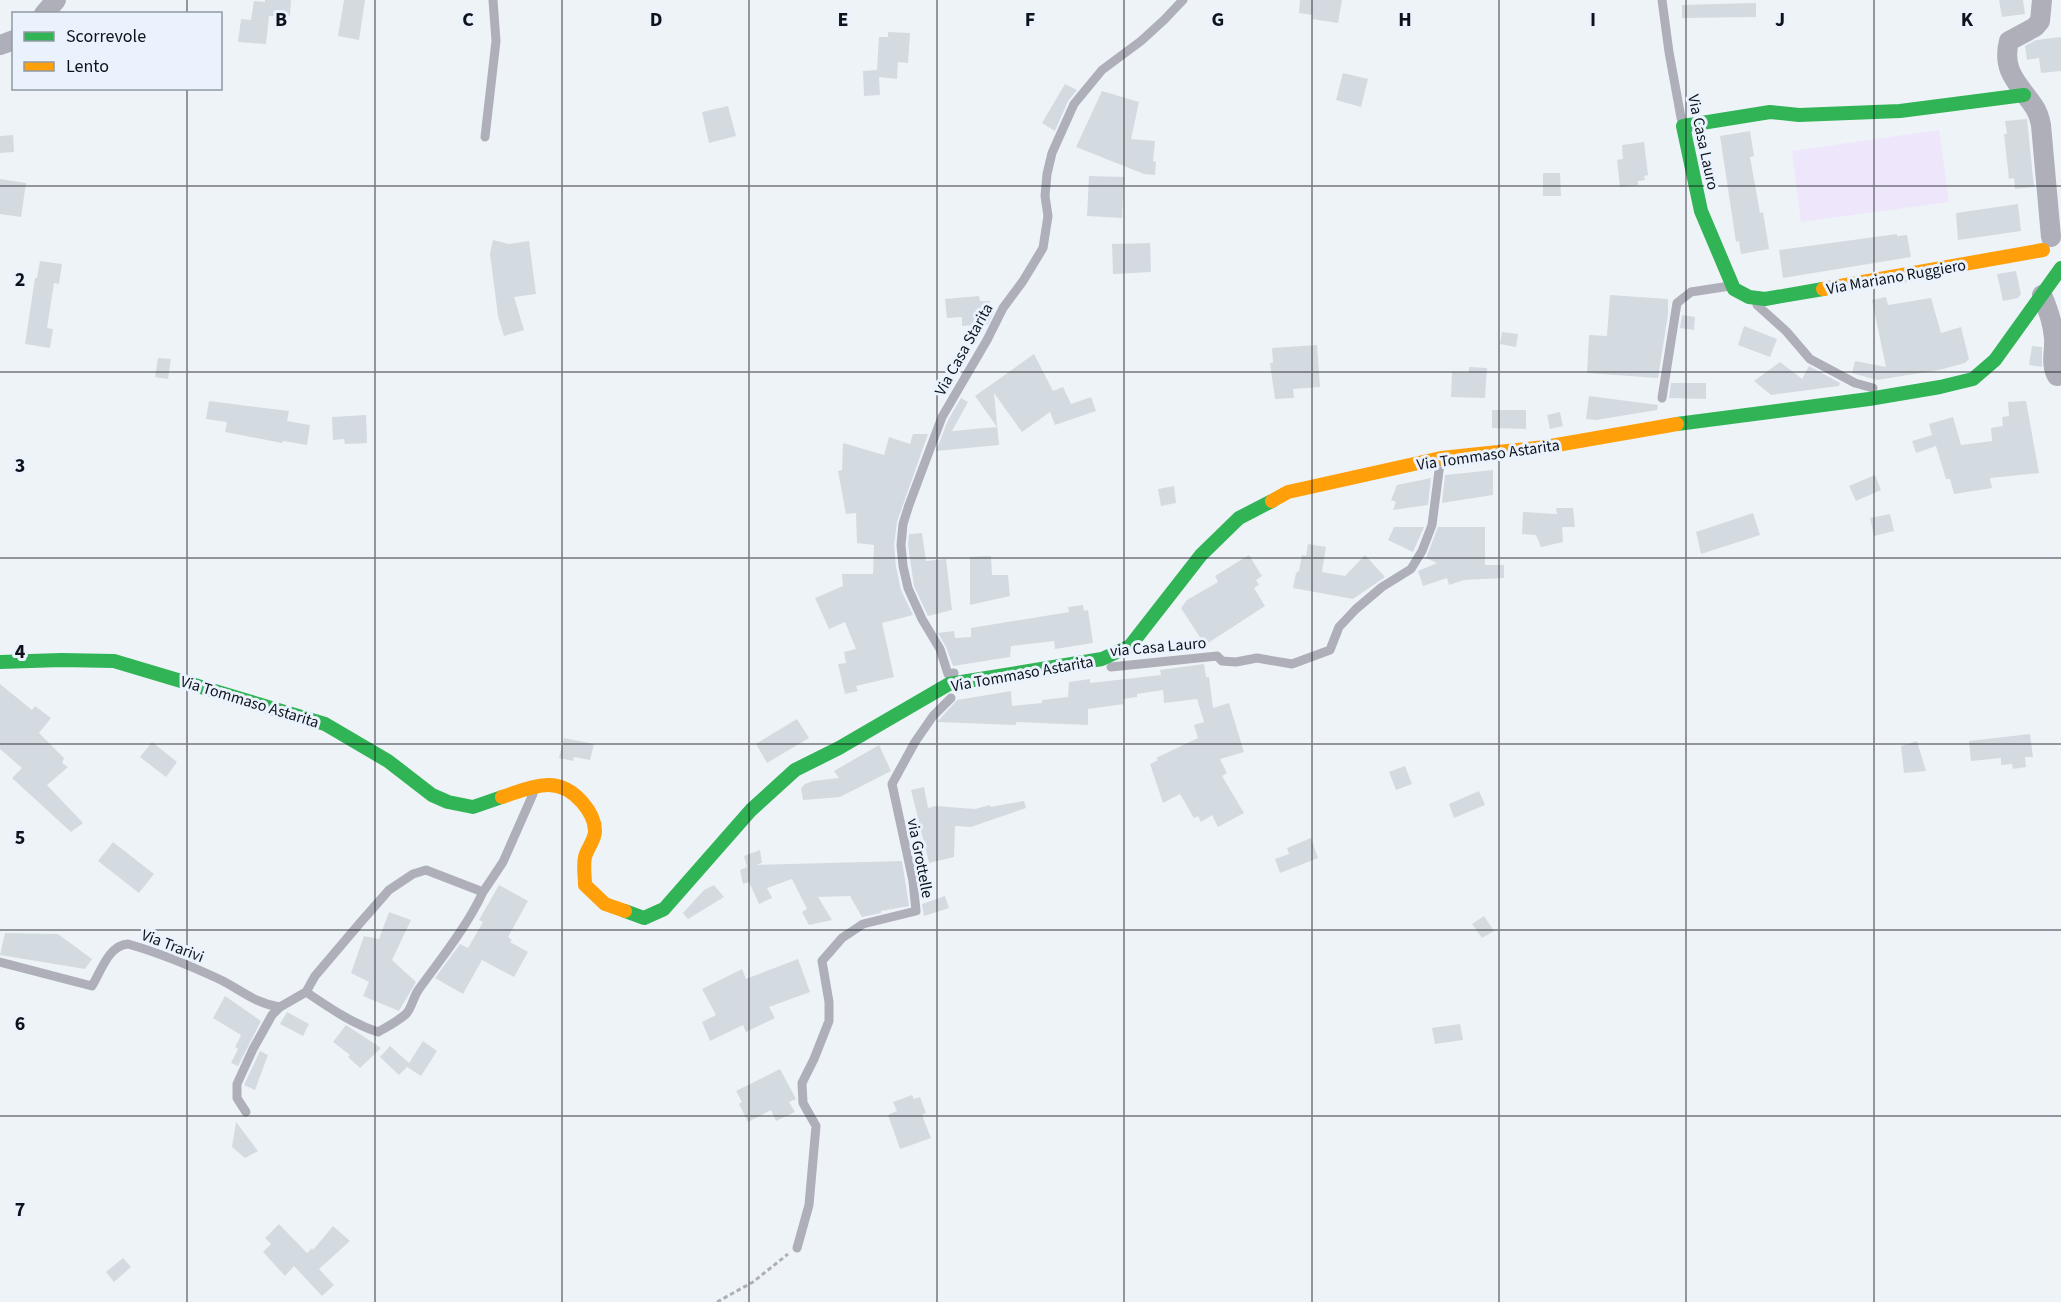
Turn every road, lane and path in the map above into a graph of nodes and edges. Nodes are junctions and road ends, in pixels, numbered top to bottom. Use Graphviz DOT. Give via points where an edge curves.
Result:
graph roads {
  1 [pos="56,0"];
  2 [pos="493,0"];
  3 [pos="1183,0"];
  4 [pos="1662,0"];
  5 [pos="2042,0"];
  6 [pos="46,12"];
  7 [pos="2024,95"];
  8 [pos="1683,126"];
  9 [pos="485,137"];
  10 [pos="2052,241"];
  11 [pos="2061,263"];
  12 [pos="2061,268"];
  13 [pos="1732,286"];
  14 [pos="2042,296"];
  15 [pos="1749,297"];
  16 [pos="2059,378"];
  17 [pos="1949,385"];
  18 [pos="1662,398"];
  19 [pos="1441,458"];
  20 [pos="0,662"];
  21 [pos="1073,664"];
  22 [pos="979,669"];
  23 [pos="949,684"];
  24 [pos="536,786"];
  25 [pos="483,892"];
  26 [pos="0,962"];
  27 [pos="306,992"];
  28 [pos="280,1007"];
  29 [pos="246,1112"];
  30 [pos="797,1248"];
  31 [pos="717,1302"];
  1 -- 6 [label="street"];
  2 -- 9 [label="lane" via="496,41"];
  3 -- 22 [label="lane, Via Casa Starita" via="1149,34 1102,70 1074,104 1047,174 1048,216 1043,248 1003,308 942,417 903,524 901,545 908,588 940,649 948,674"];
  4 -- 8 [label="lane, Via Casa Lauro"];
  5 -- 7 [label="street" via="2040,21 2010,41 2006,53"];
  7 -- 8 [label="main road" via="1900,111 1799,115 1770,112"];
  7 -- 10 [label="street" via="2036,109 2042,125"];
  8 -- 13 [label="main road, Via Casa Lauro" via="1701,211"];
  10 -- 11 [label="street" via="2048,260"];
  10 -- 15 [label="main road, Via Mariano Ruggiero" via="1777,297"];
  12 -- 14 [label="main road, Via Tommaso Astarita"];
  13 -- 15 [label="main road"];
  13 -- 18 [label="lane" via="1691,292 1677,303"];
  14 -- 16 [label="street" via="2052,323 2052,362"];
  14 -- 17 [label="main road, Via Tommaso Astarita" via="1995,360 1972,379"];
  15 -- 17 [label="lane" via="1810,359 1855,383 1881,390 1948,378"];
  17 -- 19 [label="main road, Via Tommaso Astarita" via="1545,447"];
  19 -- 21 [label="main road, Via Tommaso Astarita" via="1288,492 1239,518 1201,555 1130,646 1102,659"];
  19 -- 21 [label="lane, via Casa Lauro" via="1432,525 1422,551 1411,569 1382,587 1339,627 1330,650 1292,664 1257,658 1222,661 1217,656 1116,668"];
  20 -- 24 [label="main road, Via Tommaso Astarita" via="114,661 272,707 325,724 388,761 432,795 456,804 473,807"];
  21 -- 23 [label="main road, Via Tommaso Astarita" via="1023,665"];
  23 -- 24 [label="main road, Via Tommaso Astarita" via="795,770 751,810 663,909 644,918 605,904 585,885 584,860 595,832 590,811 574,793 561,786"];
  23 -- 30 [label="lane, via Grottelle" via="951,698 915,742 892,784 916,911 863,924 842,938 822,961 829,1021 802,1083 803,1103 816,1126 809,1204"];
  24 -- 25 [label="lane" via="503,862"];
  25 -- 27 [label="lane" via="426,870 407,878 390,890 342,943"];
  25 -- 27 [label="lane" via="407,1013 389,1026 378,1032 349,1021"];
  26 -- 28 [label="lane, Via Trarivi" via="92,986 112,952 128,944 224,981 260,1003"];
  27 -- 28 [label="lane"];
  28 -- 29 [label="lane" via="253,1049 237,1084 237,1098"];
  30 -- 31 [label="path" via="753,1282"];
}
